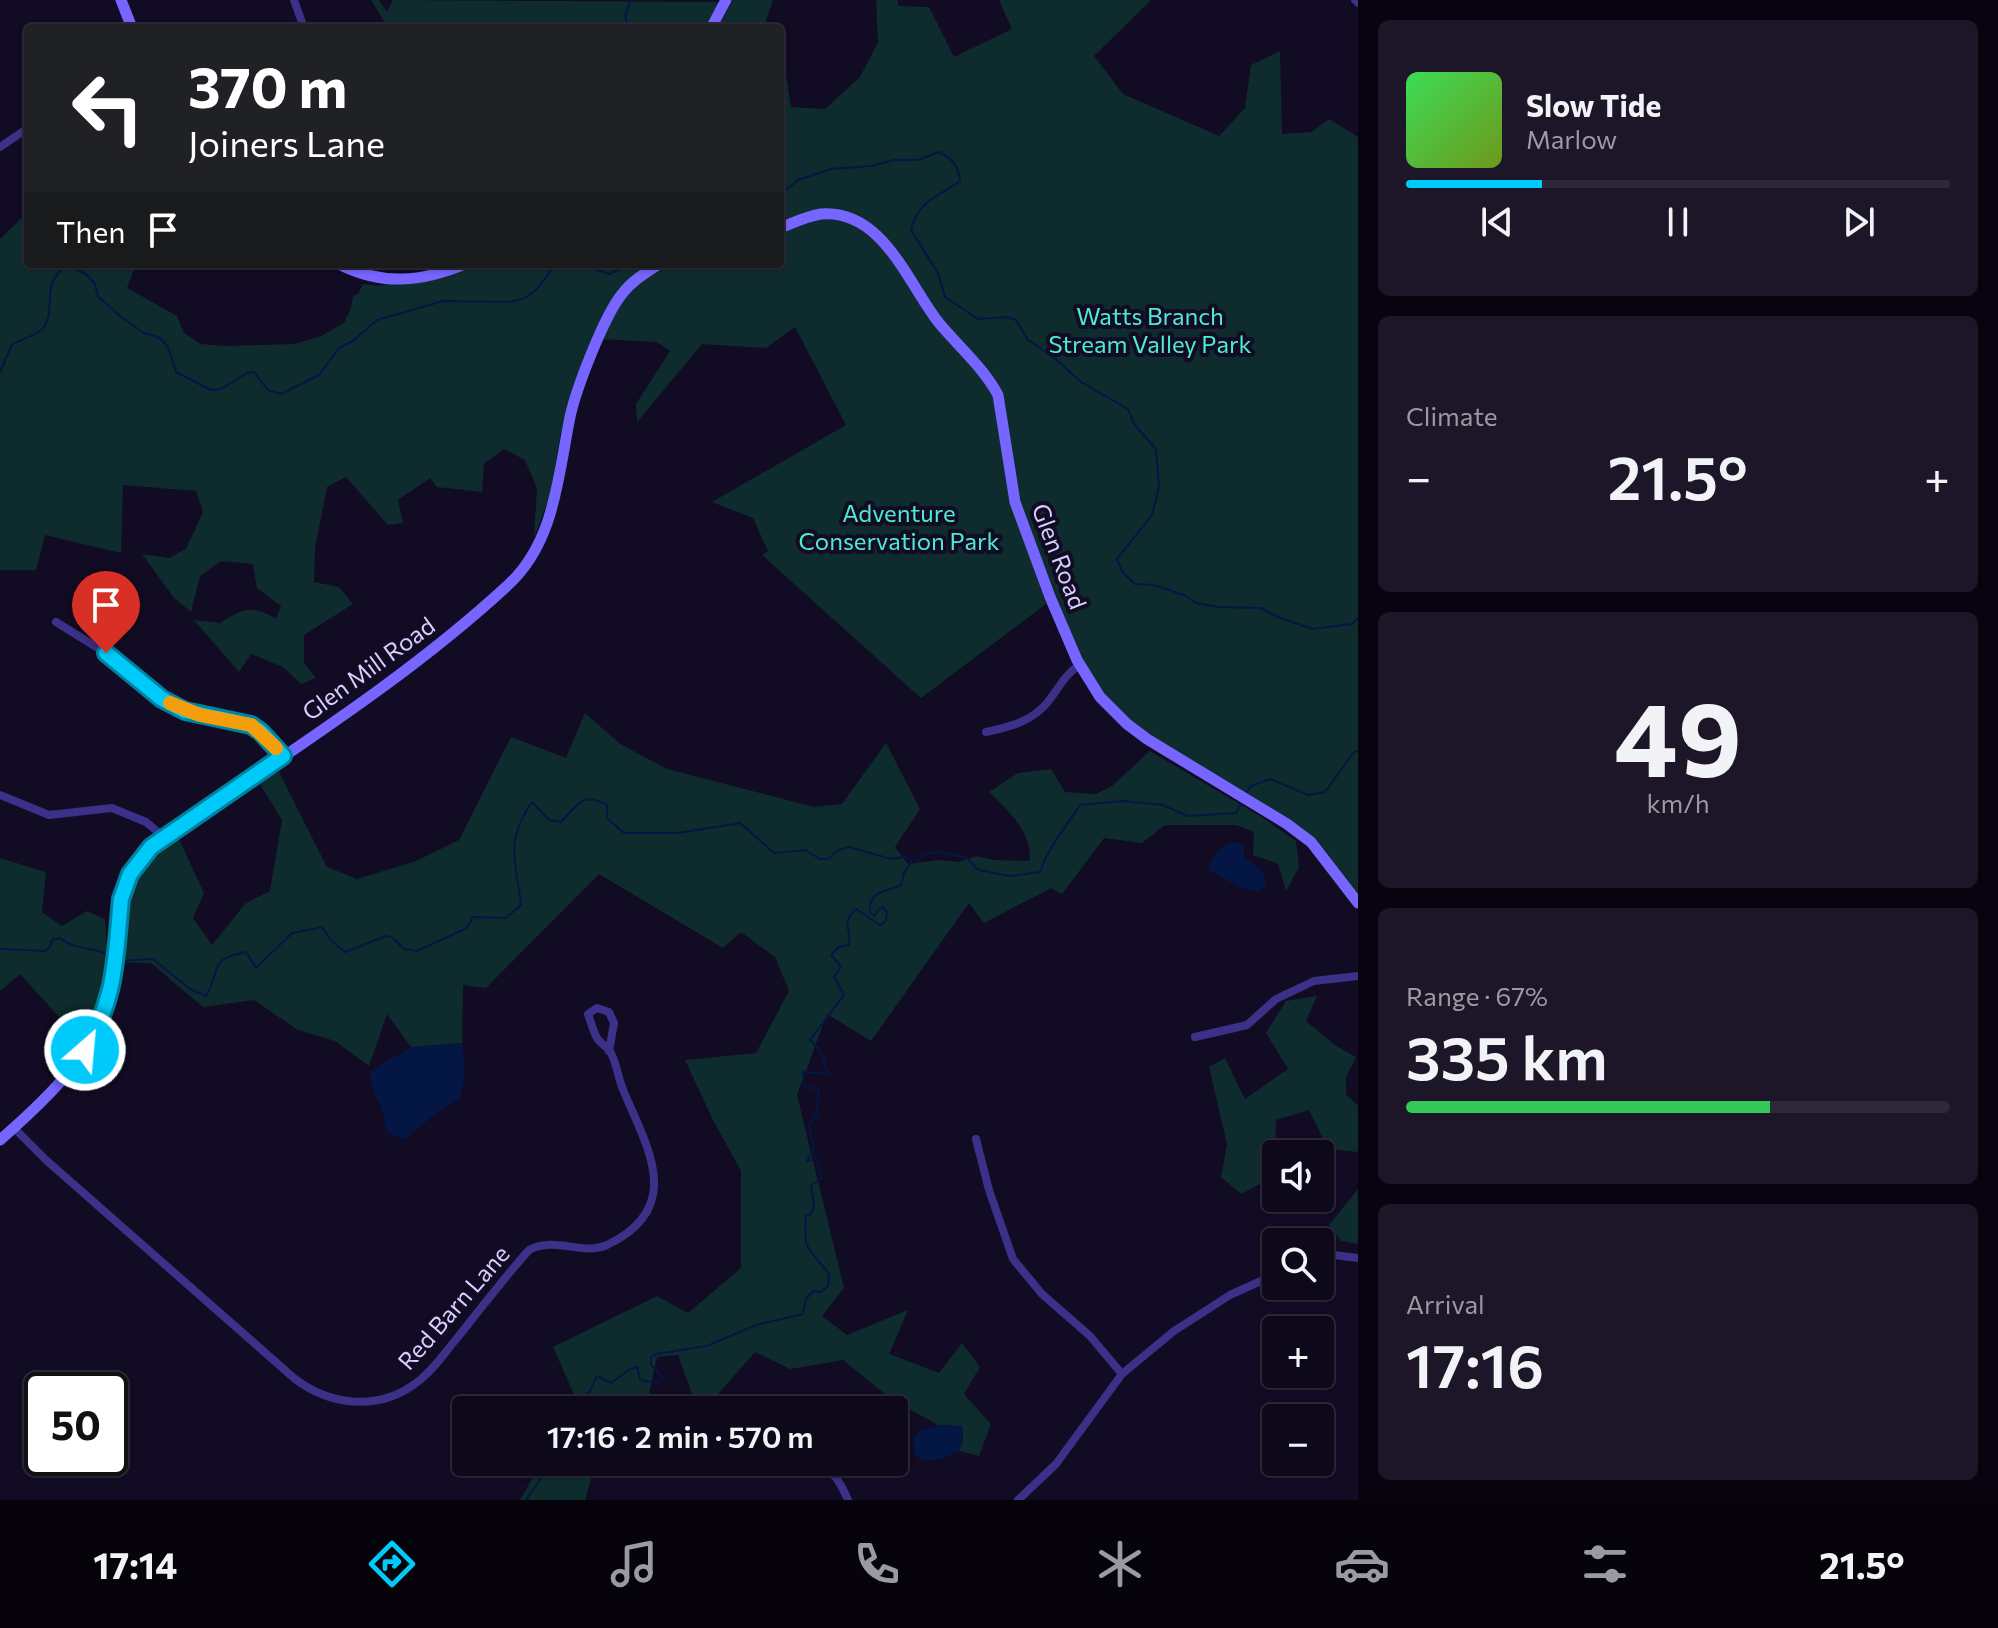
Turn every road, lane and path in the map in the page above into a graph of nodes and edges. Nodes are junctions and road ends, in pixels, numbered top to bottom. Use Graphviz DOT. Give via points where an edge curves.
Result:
graph roads {
  1 [pos="121,0"];
  2 [pos="294,0"];
  3 [pos="726,0"];
  4 [pos="130,24"];
  5 [pos="303,24"];
  6 [pos="713,24"];
  7 [pos="24,131"];
  8 [pos="0,147"];
  9 [pos="784,227"];
  10 [pos="349,268"];
  11 [pos="454,268"];
  12 [pos="653,268"];
  13 [pos="56,622"];
  14 [pos="1079,665"];
  15 [pos="986,732"];
  16 [pos="283,756"];
  17 [pos="0,795"];
  18 [pos="164,837"];
  19 [pos="1358,903"];
  20 [pos="1358,976"];
  21 [pos="1195,1037"];
  22 [pos="609,1051"];
  23 [pos="14,1128"];
  24 [pos="976,1139"];
  25 [pos="0,1140"];
  26 [pos="1334,1255"];
  27 [pos="1358,1258"];
  28 [pos="1262,1280"];
  29 [pos="1122,1374"];
  30 [pos="836,1476"];
  31 [pos="848,1500"];
  32 [pos="1018,1500"];
  1 -- 4 [label="main road"];
  2 -- 5 [label="street"];
  3 -- 6 [label="main road"];
  7 -- 8 [label="street"];
  9 -- 14 [label="main road, Glen Road" via="821,214 839,215 872,230 938,322 990,379 998,395 1018,510"];
  10 -- 11 [label="main road" via="396,280 427,278"];
  12 -- 16 [label="main road, Glen Mill Road" via="612,308 576,394 552,507 529,562 446,639"];
  13 -- 16 [label="street" via="106,653 162,699 185,711 251,725"];
  14 -- 15 [label="street" via="1028,719"];
  14 -- 19 [label="main road, Glen Road" via="1100,697 1137,731 1311,842"];
  16 -- 18 [label="main road, Glen Mill Road"];
  17 -- 18 [label="street" via="49,815 112,808 146,822"];
  18 -- 23 [label="main road, Glen Mill Road" via="140,858 124,886 113,986 98,1028 65,1077"];
  20 -- 21 [label="street" via="1314,981 1276,999 1247,1025"];
  22 -- 22 [label="street, Red Barn Lane" via="597,1039 588,1014 597,1008 609,1012 614,1023"];
  22 -- 23 [label="street, Red Barn Lane" via="651,1153 656,1183 634,1228 604,1246 542,1244 529,1250 429,1371 415,1384 373,1401 336,1400 308,1389"];
  23 -- 25 [label="main road, Glen Mill Road"];
  24 -- 29 [label="street" via="1013,1259"];
  26 -- 27 [label="street"];
  28 -- 29 [label="street" via="1185,1324"];
  29 -- 32 [label="street" via="1056,1464"];
  30 -- 31 [label="street"];
}
